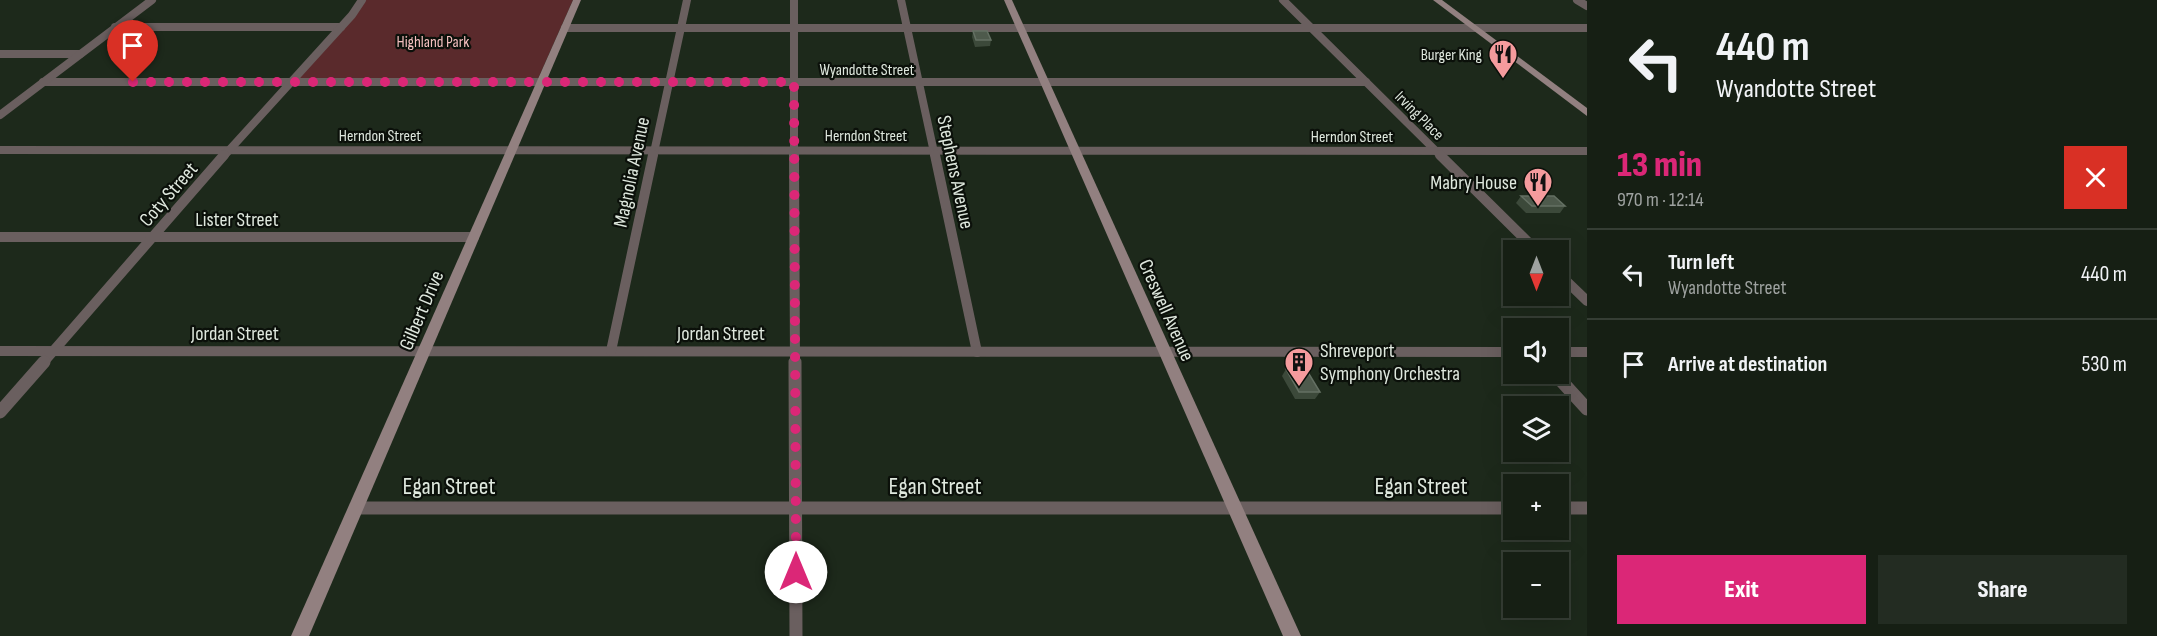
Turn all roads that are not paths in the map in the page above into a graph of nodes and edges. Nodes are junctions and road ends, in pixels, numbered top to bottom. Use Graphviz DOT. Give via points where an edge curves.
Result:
graph roads {
  1 [pos="152,0"];
  2 [pos="362,0"];
  3 [pos="577,0"];
  4 [pos="687,0"];
  5 [pos="794,0"];
  6 [pos="901,0"];
  7 [pos="1008,0"];
  8 [pos="1283,0"];
  9 [pos="1437,0"];
  10 [pos="1577,0"];
  11 [pos="1587,6"];
  12 [pos="116,27"];
  13 [pos="341,27"];
  14 [pos="565,28"];
  15 [pos="681,28"];
  16 [pos="794,28"];
  17 [pos="908,28"];
  18 [pos="1020,28"];
  19 [pos="1311,28"];
  20 [pos="1474,28"];
  21 [pos="1587,28"];
  22 [pos="0,54"];
  23 [pos="80,54"];
  24 [pos="43,82"];
  25 [pos="290,82"];
  26 [pos="541,82"];
  27 [pos="669,82"];
  28 [pos="794,82"];
  29 [pos="920,82"];
  30 [pos="1045,82"];
  31 [pos="1366,82"];
  32 [pos="1587,113"];
  33 [pos="0,115"];
  34 [pos="0,150"];
  35 [pos="231,150"];
  36 [pos="512,150"];
  37 [pos="654,150"];
  38 [pos="794,150"];
  39 [pos="932,150"];
  40 [pos="1075,150"];
  41 [pos="1436,151"];
  42 [pos="1587,151"];
  43 [pos="0,237"];
  44 [pos="155,237"];
  45 [pos="474,237"];
  46 [pos="1526,240"];
  47 [pos="1569,284"];
  48 [pos="1587,301"];
  49 [pos="0,351"];
  50 [pos="54,351"];
  51 [pos="425,351"];
  52 [pos="611,351"];
  53 [pos="794,352"];
  54 [pos="976,352"];
  55 [pos="1165,352"];
  56 [pos="1503,352"];
  57 [pos="1569,352"];
  58 [pos="1587,352"];
  59 [pos="1564,384"];
  60 [pos="1587,409"];
  61 [pos="0,412"];
  62 [pos="356,508"];
  63 [pos="795,508"];
  64 [pos="1235,508"];
  65 [pos="1503,508"];
  66 [pos="1569,508"];
  67 [pos="1587,508"];
  68 [pos="300,636"];
  69 [pos="796,636"];
  70 [pos="1292,636"];
  1 -- 12 [label="street"];
  2 -- 13 [label="street, Coty Street"];
  3 -- 14 [label="street, Gilbert Drive"];
  4 -- 15 [label="street, Magnolia Avenue"];
  5 -- 16 [label="street"];
  6 -- 17 [label="street, Stephens Avenue"];
  7 -- 18 [label="street, Creswell Avenue"];
  8 -- 19 [label="street, Irving Place"];
  9 -- 20 [label="street"];
  10 -- 11 [label="street"];
  12 -- 13 [label="street"];
  12 -- 23 [label="street"];
  13 -- 25 [label="street, Coty Street"];
  14 -- 15 [label="street"];
  14 -- 26 [label="street, Gilbert Drive"];
  15 -- 16 [label="street"];
  15 -- 27 [label="street, Magnolia Avenue"];
  16 -- 17 [label="street"];
  16 -- 28 [label="street"];
  17 -- 18 [label="street"];
  17 -- 29 [label="street, Stephens Avenue"];
  18 -- 19 [label="street"];
  18 -- 30 [label="street, Creswell Avenue"];
  19 -- 20 [label="street"];
  19 -- 31 [label="street, Irving Place"];
  20 -- 21 [label="street"];
  20 -- 32 [label="street"];
  22 -- 23 [label="street"];
  23 -- 24 [label="street"];
  24 -- 25 [label="street, Wyandotte Street"];
  24 -- 33 [label="street"];
  25 -- 26 [label="street, Wyandotte Street"];
  25 -- 35 [label="street, Coty Street"];
  26 -- 27 [label="street, Wyandotte Street"];
  26 -- 36 [label="street, Gilbert Drive"];
  27 -- 28 [label="street, Wyandotte Street"];
  27 -- 37 [label="street, Magnolia Avenue"];
  28 -- 29 [label="street, Wyandotte Street"];
  28 -- 38 [label="street"];
  29 -- 30 [label="street, Wyandotte Street"];
  29 -- 39 [label="street, Stephens Avenue"];
  30 -- 31 [label="street, Wyandotte Street"];
  30 -- 40 [label="street, Creswell Avenue"];
  31 -- 41 [label="street, Irving Place"];
  34 -- 35 [label="street, Herndon Street"];
  35 -- 36 [label="street, Herndon Street"];
  35 -- 44 [label="street, Coty Street"];
  36 -- 37 [label="street, Herndon Street"];
  36 -- 45 [label="street, Gilbert Drive"];
  37 -- 38 [label="street, Herndon Street"];
  37 -- 52 [label="street, Magnolia Avenue"];
  38 -- 39 [label="street, Herndon Street"];
  38 -- 53 [label="street"];
  39 -- 40 [label="street, Herndon Street"];
  39 -- 54 [label="street, Stephens Avenue"];
  40 -- 41 [label="street, Herndon Street"];
  40 -- 55 [label="street, Creswell Avenue"];
  41 -- 42 [label="street, Herndon Street"];
  41 -- 46 [label="street, Irving Place"];
  43 -- 44 [label="street, Lister Street"];
  44 -- 45 [label="street, Lister Street"];
  44 -- 50 [label="street, Coty Street"];
  45 -- 51 [label="street, Gilbert Drive"];
  47 -- 48 [label="street"];
  49 -- 50 [label="street, Jordan Street"];
  50 -- 51 [label="street, Jordan Street"];
  50 -- 61 [label="street, Coty Street"];
  51 -- 52 [label="street, Jordan Street"];
  51 -- 62 [label="street, Gilbert Drive"];
  52 -- 53 [label="street, Jordan Street"];
  53 -- 54 [label="street, Jordan Street"];
  53 -- 63 [label="street"];
  54 -- 55 [label="street, Jordan Street"];
  55 -- 56 [label="street, Jordan Street"];
  55 -- 64 [label="street, Creswell Avenue"];
  57 -- 58 [label="street"];
  59 -- 60 [label="street"];
  62 -- 63 [label="street, Egan Street"];
  62 -- 68 [label="street, Gilbert Drive"];
  63 -- 64 [label="street, Egan Street"];
  63 -- 69 [label="street"];
  64 -- 65 [label="street, Egan Street"];
  64 -- 70 [label="street, Creswell Avenue"];
  66 -- 67 [label="street"];
}
